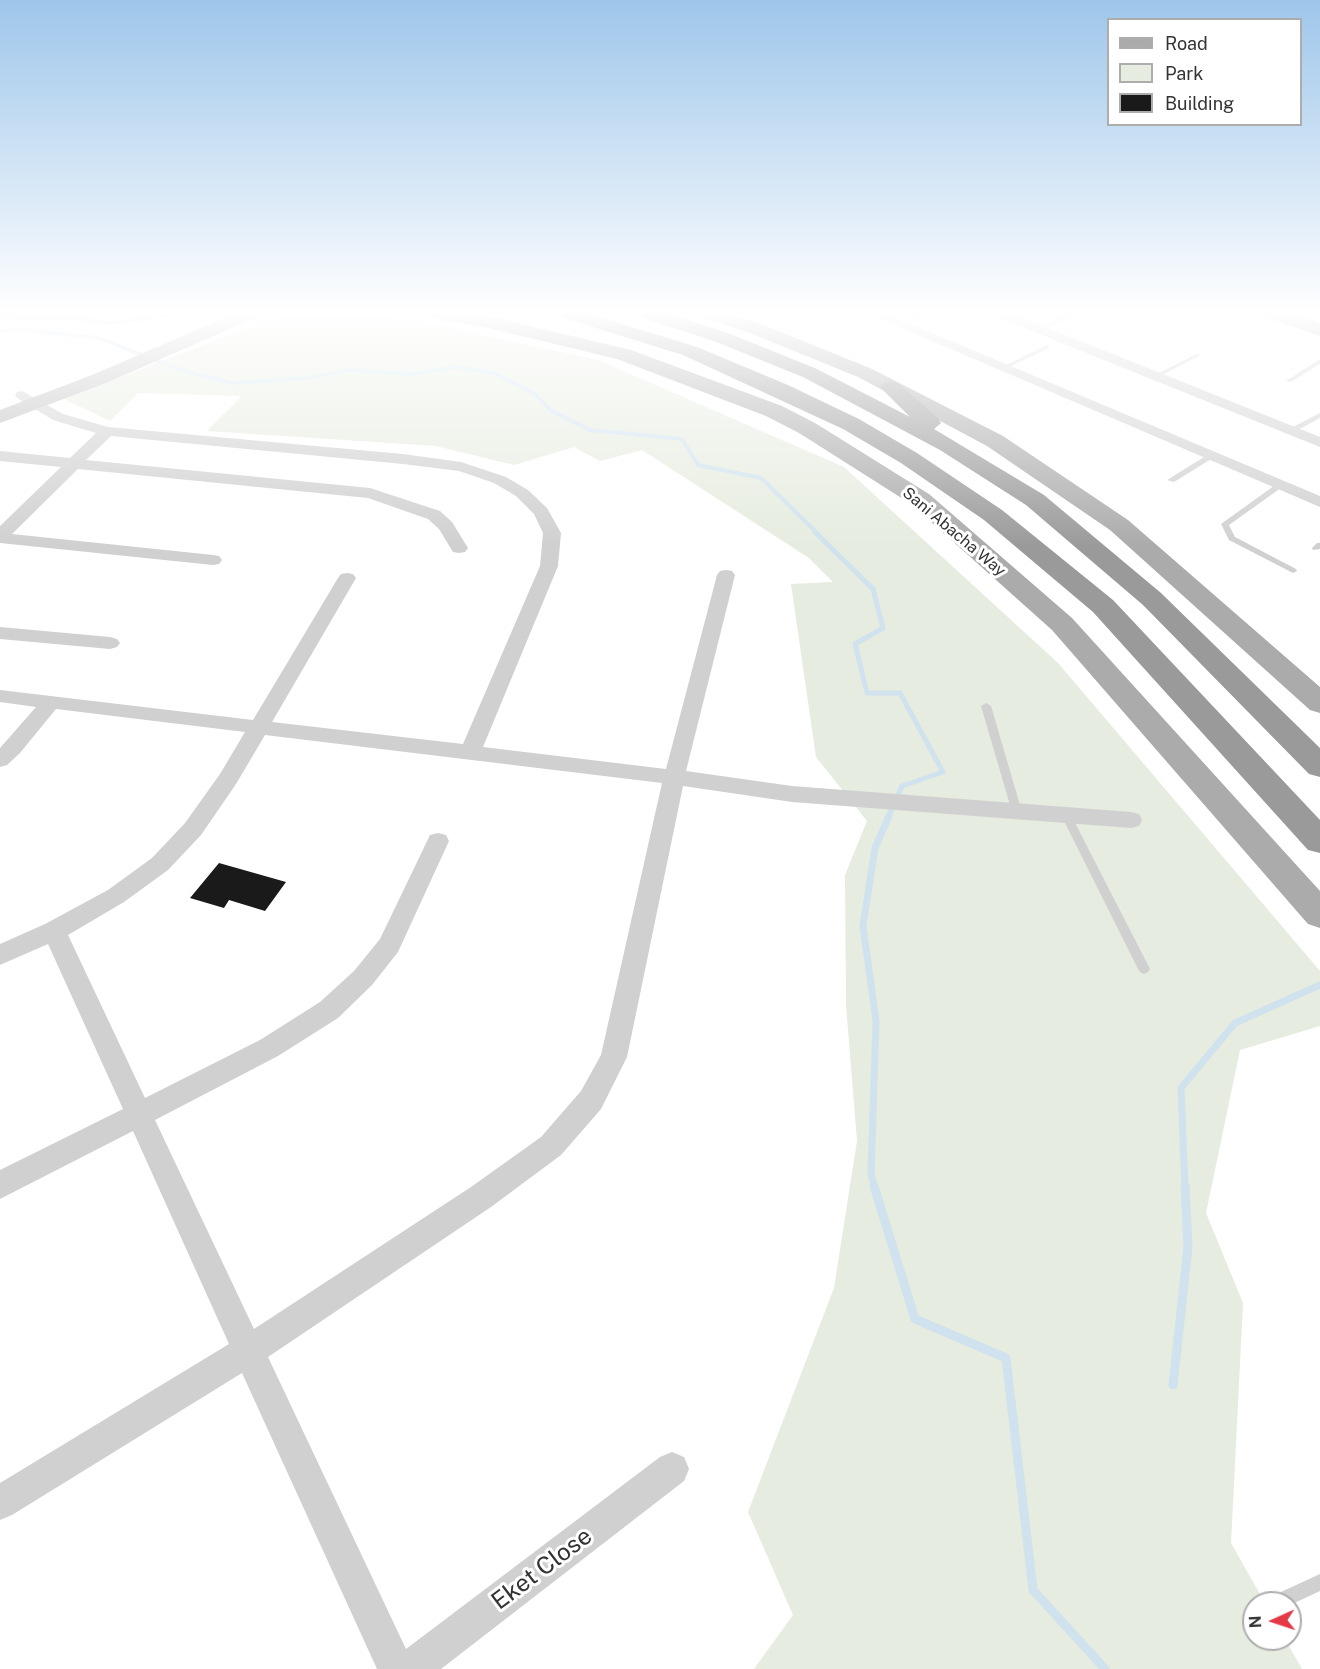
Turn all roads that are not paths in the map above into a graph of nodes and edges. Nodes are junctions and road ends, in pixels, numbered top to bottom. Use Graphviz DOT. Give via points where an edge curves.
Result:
graph roads {
  1 [pos="48,392"];
  2 [pos="724,392"];
  3 [pos="780,392"];
  4 [pos="846,392"];
  5 [pos="897,392"];
  6 [pos="900,392"];
  7 [pos="1063,392"];
  8 [pos="1196,392"];
  9 [pos="29,399"];
  10 [pos="0,404"];
  11 [pos="1320,415"];
  12 [pos="0,417"];
  13 [pos="807,428"];
  14 [pos="1291,430"];
  15 [pos="107,431"];
  16 [pos="1320,442"];
  17 [pos="948,445"];
  18 [pos="0,456"];
  19 [pos="1212,456"];
  20 [pos="909,458"];
  21 [pos="74,463"];
  22 [pos="1171,480"];
  23 [pos="1281,485"];
  24 [pos="392,500"];
  25 [pos="1320,502"];
  26 [pos="440,534"];
  27 [pos="0,537"];
  28 [pos="459,548"];
  29 [pos="213,560"];
  30 [pos="1293,571"];
  31 [pos="726,575"];
  32 [pos="347,578"];
  33 [pos="0,633"];
  34 [pos="110,643"];
  35 [pos="0,696"];
  36 [pos="50,703"];
  37 [pos="1320,703"];
  38 [pos="986,706"];
  39 [pos="258,728"];
  40 [pos="470,753"];
  41 [pos="0,760"];
  42 [pos="1320,766"];
  43 [pos="674,777"];
  44 [pos="1017,812"];
  45 [pos="1066,815"];
  46 [pos="1131,820"];
  47 [pos="438,841"];
  48 [pos="1320,841"];
  49 [pos="1320,914"];
  50 [pos="54,931"];
  51 [pos="0,955"];
  52 [pos="1144,969"];
  53 [pos="139,1114"];
  54 [pos="0,1185"];
  55 [pos="250,1350"];
  56 [pos="672,1469"];
  57 [pos="0,1503"];
  58 [pos="1320,1582"];
  59 [pos="1301,1591"];
  60 [pos="396,1669"];
  61 [pos="411,1669"];
  1 -- 9 [label="main road"];
  2 -- 13 [label="main road, Sani Abacha Way"];
  3 -- 20 [label="highway, Sani Abacha Way" via="851,424"];
  4 -- 17 [label="highway"];
  5 -- 17 [label="highway" via="927,418"];
  6 -- 37 [label="main road" via="995,441 1119,525"];
  7 -- 19 [label="street"];
  8 -- 14 [label="street"];
  9 -- 10 [label="main road"];
  9 -- 12 [label="main road"];
  9 -- 15 [label="street" via="58,417"];
  11 -- 14 [label="lane"];
  13 -- 20 [label="highway"];
  13 -- 49 [label="main road, Sani Abacha Way" via="920,499 1062,624"];
  14 -- 16 [label="street"];
  15 -- 21 [label="street"];
  15 -- 40 [label="street" via="461,467 500,480 522,493 541,512 552,533 549,566"];
  17 -- 42 [label="highway" via="1035,500 1152,599"];
  18 -- 21 [label="street"];
  19 -- 22 [label="lane"];
  19 -- 23 [label="street"];
  20 -- 48 [label="highway, Sani Abacha Way" via="993,515 1103,606"];
  21 -- 24 [label="street" via="370,493"];
  21 -- 27 [label="street"];
  23 -- 25 [label="street"];
  23 -- 30 [label="lane" via="1225,524 1232,538"];
  24 -- 26 [label="street" via="393,510 426,520"];
  24 -- 28 [label="street" via="434,515"];
  27 -- 29 [label="street"];
  31 -- 43 [label="street"];
  32 -- 39 [label="street"];
  33 -- 34 [label="street"];
  35 -- 36 [label="street"];
  36 -- 39 [label="street"];
  36 -- 41 [label="street"];
  38 -- 44 [label="lane"];
  39 -- 40 [label="street"];
  39 -- 50 [label="street" via="193,829 160,864 116,896"];
  40 -- 43 [label="street"];
  43 -- 44 [label="street" via="792,795"];
  43 -- 55 [label="street" via="614,1057 591,1100 551,1146"];
  44 -- 45 [label="street"];
  45 -- 46 [label="street"];
  45 -- 52 [label="lane"];
  47 -- 53 [label="street" via="389,945 363,978 329,1010 269,1048"];
  50 -- 51 [label="street"];
  50 -- 53 [label="street"];
  53 -- 54 [label="street"];
  53 -- 55 [label="street"];
  55 -- 57 [label="street"];
  55 -- 60 [label="street"];
  56 -- 61 [label="street, Eket Close"];
  58 -- 59 [label="lane"];
}
